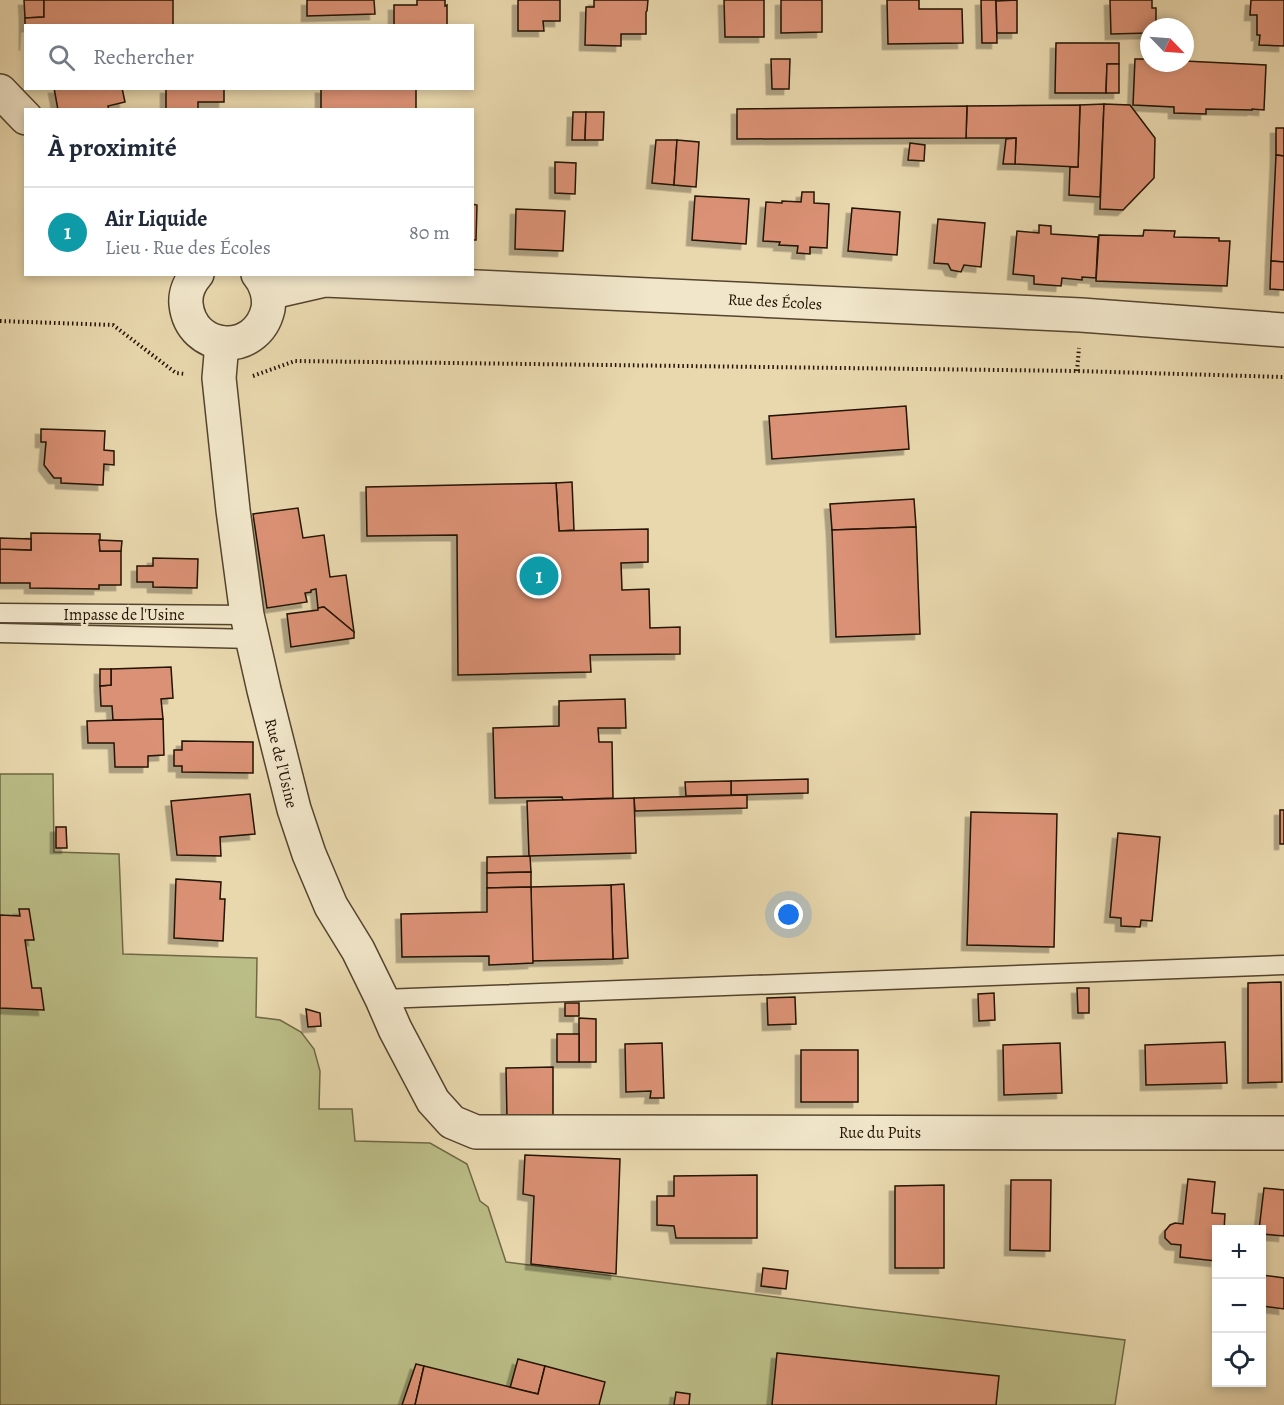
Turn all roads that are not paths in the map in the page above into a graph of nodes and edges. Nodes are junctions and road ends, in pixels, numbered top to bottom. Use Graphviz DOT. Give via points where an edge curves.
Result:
graph roads {
  1 [pos="0,91"];
  2 [pos="24,116"];
  3 [pos="194,276"];
  4 [pos="263,284"];
  5 [pos="1284,330"];
  6 [pos="222,343"];
  7 [pos="0,613"];
  8 [pos="250,627"];
  9 [pos="0,633"];
  10 [pos="1284,965"];
  11 [pos="382,999"];
  12 [pos="476,1132"];
  13 [pos="1284,1133"];
  1 -- 2 [label="street"];
  3 -- 6 [label="street" via="186,298 191,322 199,332"];
  4 -- 5 [label="street, Rue des Écoles" via="325,280 1081,315"];
  4 -- 6 [label="street" via="268,306 258,330 235,343"];
  6 -- 8 [label="street, Rue de l'Usine" via="219,378 232,510"];
  7 -- 8 [label="lane, Impasse de l'Usine"];
  8 -- 9 [label="lane"];
  8 -- 11 [label="street, Rue de l'Usine" via="294,809 309,854 331,906"];
  10 -- 11 [label="lane"];
  11 -- 12 [label="street, Rue de l'Usine" via="433,1101 452,1122"];
  12 -- 13 [label="street, Rue du Puits"];
}
